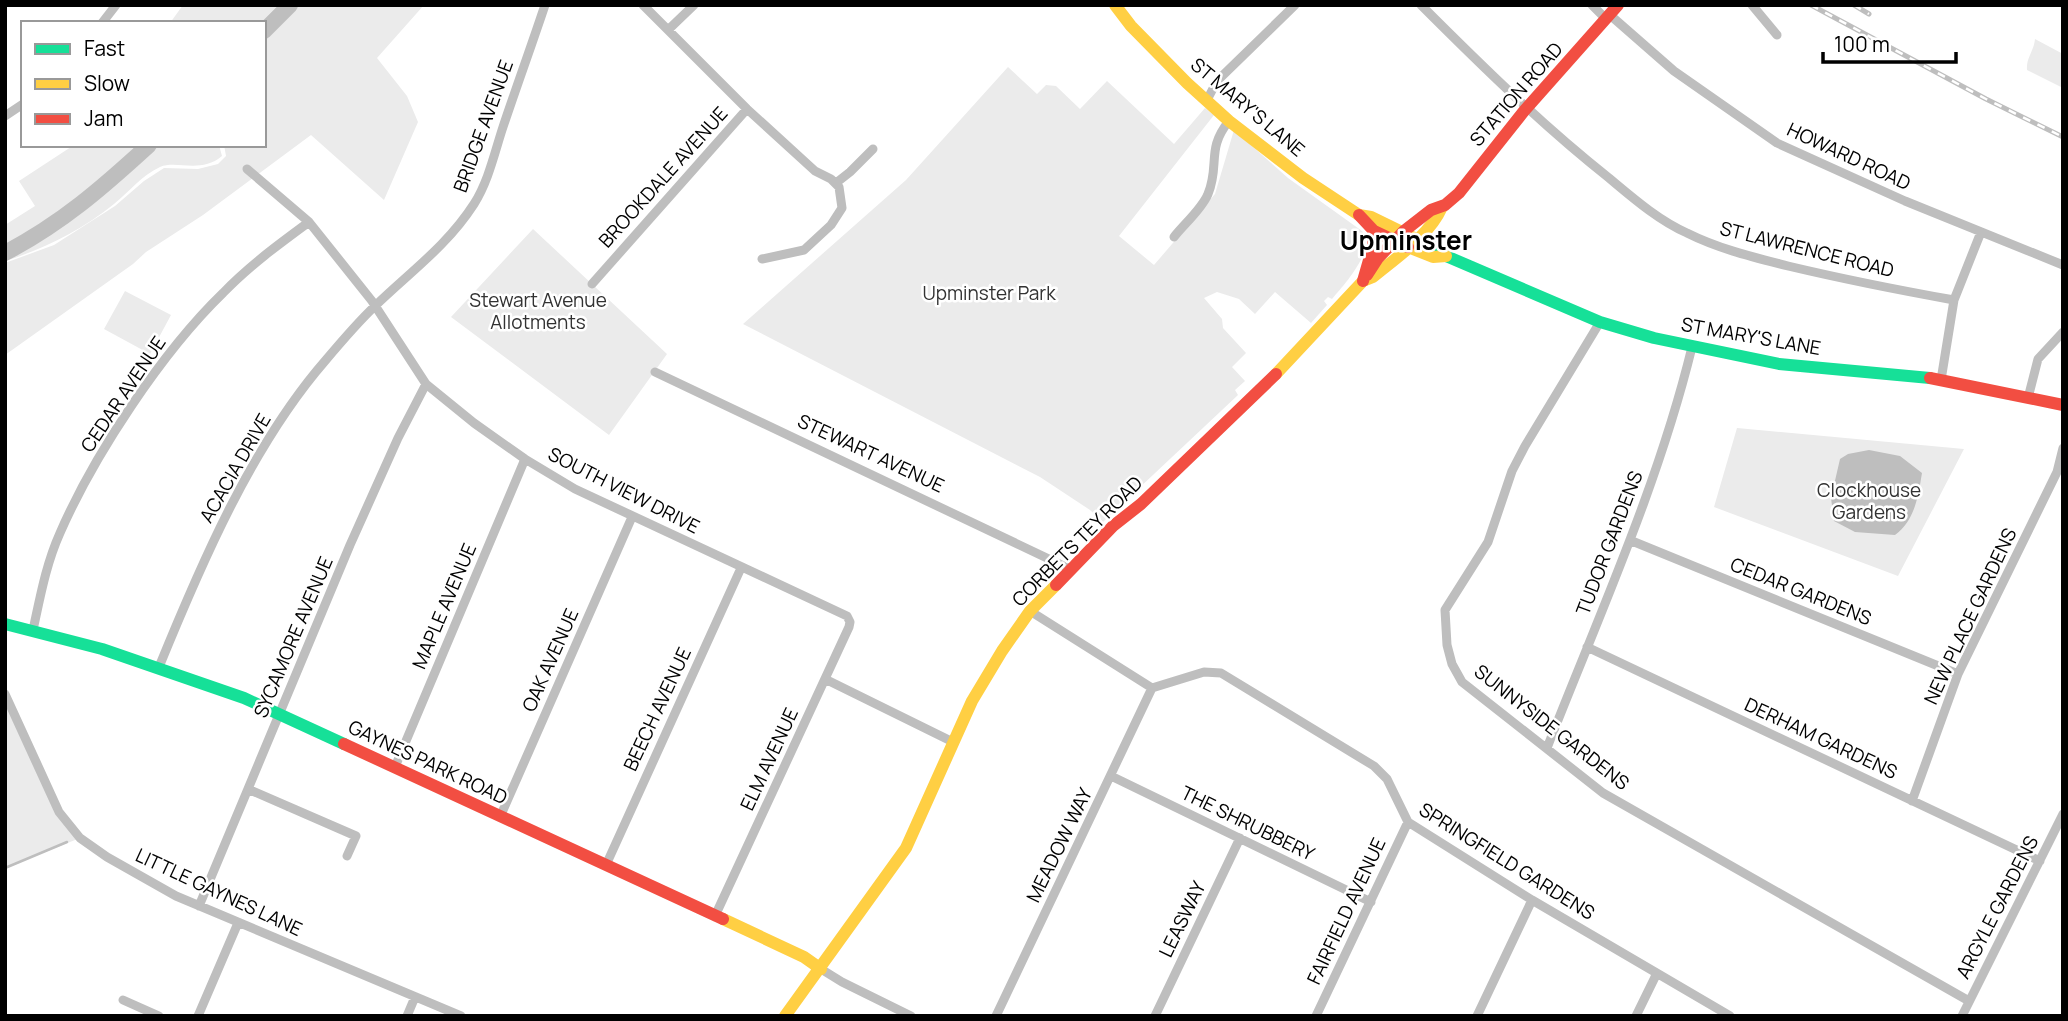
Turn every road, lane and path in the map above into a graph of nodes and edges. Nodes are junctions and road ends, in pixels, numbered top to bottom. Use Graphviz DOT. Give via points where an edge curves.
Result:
graph roads {
  1 [pos="116,5"];
  2 [pos="545,5"];
  3 [pos="643,5"];
  4 [pos="694,5"];
  5 [pos="1295,5"];
  6 [pos="1421,5"];
  7 [pos="1592,5"];
  8 [pos="1752,5"];
  9 [pos="1121,8"];
  10 [pos="1612,13"];
  11 [pos="104,21"];
  12 [pos="668,30"];
  13 [pos="1777,35"];
  14 [pos="1207,100"];
  15 [pos="21,105"];
  16 [pos="1528,108"];
  17 [pos="747,109"];
  18 [pos="5,117"];
  19 [pos="1229,121"];
  20 [pos="873,149"];
  21 [pos="247,169"];
  22 [pos="836,183"];
  23 [pos="1445,205"];
  24 [pos="1359,215"];
  25 [pos="309,222"];
  26 [pos="1373,231"];
  27 [pos="1981,232"];
  28 [pos="1174,237"];
  29 [pos="1398,237"];
  30 [pos="1412,243"];
  31 [pos="1448,257"];
  32 [pos="762,259"];
  33 [pos="2063,265"];
  34 [pos="1365,280"];
  35 [pos="592,284"];
  36 [pos="1954,300"];
  37 [pos="375,306"];
  38 [pos="1600,322"];
  39 [pos="2063,332"];
  40 [pos="1692,346"];
  41 [pos="655,372"];
  42 [pos="1941,380"];
  43 [pos="426,384"];
  44 [pos="2028,398"];
  45 [pos="2063,405"];
  46 [pos="2063,448"];
  47 [pos="525,459"];
  48 [pos="632,517"];
  49 [pos="1632,541"];
  50 [pos="741,568"];
  51 [pos="1070,569"];
  52 [pos="1030,611"];
  53 [pos="847,616"];
  54 [pos="5,624"];
  55 [pos="33,630"];
  56 [pos="1587,647"];
  57 [pos="159,667"];
  58 [pos="1958,674"];
  59 [pos="825,680"];
  60 [pos="1152,688"];
  61 [pos="5,694"];
  62 [pos="279,714"];
  63 [pos="953,742"];
  64 [pos="1547,748"];
  65 [pos="395,767"];
  66 [pos="1111,776"];
  67 [pos="248,789"];
  68 [pos="1912,801"];
  69 [pos="2063,814"];
  70 [pos="500,817"];
  71 [pos="1408,822"];
  72 [pos="1240,838"];
  73 [pos="347,856"];
  74 [pos="2040,861"];
  75 [pos="606,865"];
  76 [pos="1371,901"];
  77 [pos="1532,901"];
  78 [pos="199,906"];
  79 [pos="715,916"];
  80 [pos="238,923"];
  81 [pos="821,969"];
  82 [pos="1657,973"];
  83 [pos="415,997"];
  84 [pos="123,1000"];
  85 [pos="1969,1001"];
  86 [pos="159,1016"];
  87 [pos="198,1016"];
  88 [pos="407,1016"];
  89 [pos="461,1016"];
  90 [pos="785,1016"];
  91 [pos="911,1016"];
  92 [pos="996,1016"];
  93 [pos="1155,1016"];
  94 [pos="1316,1016"];
  95 [pos="1477,1016"];
  96 [pos="1636,1016"];
  97 [pos="1730,1016"];
  98 [pos="1962,1016"];
  1 -- 11 [label="street"];
  2 -- 37 [label="street, BRIDGE AVENUE" via="476,201 455,232"];
  3 -- 12 [label="street, BROOKDALE AVENUE"];
  4 -- 12 [label="street"];
  5 -- 14 [label="street" via="1217,81"];
  6 -- 16 [label="street, ST LAWRENCE ROAD"];
  7 -- 10 [label="street, HOWARD ROAD"];
  8 -- 13 [label="street"];
  9 -- 14 [label="main road, ST MARY'S LANE"];
  10 -- 16 [label="main road, STATION ROAD"];
  10 -- 27 [label="street, HOWARD ROAD" via="1674,71 1777,143"];
  12 -- 17 [label="street, BROOKDALE AVENUE"];
  14 -- 19 [label="main road, ST MARY'S LANE"];
  15 -- 18 [label="street"];
  16 -- 23 [label="main road, STATION ROAD"];
  16 -- 36 [label="street, ST LAWRENCE ROAD" via="1654,213 1694,237 1849,281"];
  17 -- 22 [label="street" via="815,171"];
  17 -- 35 [label="street, BROOKDALE AVENUE"];
  19 -- 24 [label="main road, ST MARY'S LANE"];
  19 -- 28 [label="street" via="1215,141 1208,195"];
  20 -- 22 [label="street"];
  21 -- 25 [label="street, SOUTH VIEW DRIVE"];
  22 -- 32 [label="street" via="842,208 831,225 804,250"];
  23 -- 29 [label="main road, STATION ROAD" via="1434,208"];
  23 -- 30 [label="main road, STATION ROAD"];
  23 -- 31 [label="main road" via="1437,235"];
  24 -- 26 [label="main road"];
  24 -- 29 [label="main road, ST MARY'S LANE" via="1371,216"];
  25 -- 37 [label="street, SOUTH VIEW DRIVE"];
  25 -- 55 [label="street, CEDAR AVENUE" via="221,294 135,402 60,534"];
  26 -- 29 [label="main road, ST MARY'S LANE"];
  26 -- 34 [label="main road" via="1374,248"];
  27 -- 33 [label="street, HOWARD ROAD"];
  27 -- 36 [label="street"];
  29 -- 30 [label="main road, ST MARY'S LANE"];
  29 -- 34 [label="main road, CORBETS TEY ROAD"];
  30 -- 31 [label="main road, ST MARY'S LANE" via="1433,257"];
  30 -- 34 [label="main road, CORBETS TEY ROAD"];
  31 -- 38 [label="main road, ST MARY'S LANE"];
  34 -- 51 [label="main road, CORBETS TEY ROAD" via="1280,371"];
  36 -- 42 [label="street"];
  37 -- 43 [label="street, SOUTH VIEW DRIVE"];
  37 -- 57 [label="street, ACACIA DRIVE" via="323,363 269,441 214,542"];
  38 -- 40 [label="main road, ST MARY'S LANE"];
  38 -- 64 [label="street, SUNNYSIDE GARDENS" via="1525,446 1488,542 1445,610 1447,645 1462,682"];
  39 -- 44 [label="street" via="2038,359"];
  40 -- 42 [label="main road, ST MARY'S LANE" via="1799,367 1898,372"];
  40 -- 49 [label="street, TUDOR GARDENS"];
  41 -- 51 [label="street, STEWART AVENUE"];
  42 -- 44 [label="main road, ST MARY'S LANE"];
  43 -- 47 [label="street, SOUTH VIEW DRIVE"];
  43 -- 62 [label="street, SYCAMORE AVENUE" via="398,438"];
  44 -- 45 [label="main road, ST MARY'S LANE"];
  46 -- 58 [label="street, NEW PLACE GARDENS" via="2057,471"];
  47 -- 48 [label="street, SOUTH VIEW DRIVE"];
  47 -- 65 [label="street, MAPLE AVENUE"];
  48 -- 50 [label="street, SOUTH VIEW DRIVE"];
  48 -- 70 [label="street, OAK AVENUE"];
  49 -- 56 [label="street, TUDOR GARDENS"];
  49 -- 58 [label="street, CEDAR GARDENS"];
  50 -- 53 [label="street, SOUTH VIEW DRIVE"];
  50 -- 75 [label="street, BEECH AVENUE"];
  51 -- 52 [label="main road, CORBETS TEY ROAD"];
  52 -- 60 [label="street"];
  52 -- 63 [label="main road, CORBETS TEY ROAD" via="972,701"];
  53 -- 59 [label="street, ELM AVENUE" via="849,627"];
  54 -- 55 [label="main road, GAYNES PARK ROAD"];
  55 -- 57 [label="main road, GAYNES PARK ROAD"];
  56 -- 64 [label="street, TUDOR GARDENS"];
  56 -- 68 [label="street, DERHAM GARDENS"];
  57 -- 62 [label="main road, GAYNES PARK ROAD"];
  58 -- 68 [label="street, NEW PLACE GARDENS"];
  59 -- 63 [label="street"];
  59 -- 79 [label="street, ELM AVENUE"];
  60 -- 66 [label="street, MEADOW WAY"];
  60 -- 71 [label="street, SPRINGFIELD GARDENS" via="1205,672 1221,673 1374,766 1387,779"];
  61 -- 78 [label="street, LITTLE GAYNES LANE" via="59,812 80,838 132,873"];
  62 -- 65 [label="main road, GAYNES PARK ROAD"];
  62 -- 67 [label="street, SYCAMORE AVENUE"];
  63 -- 81 [label="main road, CORBETS TEY ROAD" via="906,848"];
  64 -- 85 [label="street, SUNNYSIDE GARDENS" via="1603,793"];
  65 -- 70 [label="main road, GAYNES PARK ROAD"];
  66 -- 72 [label="street, THE SHRUBBERY"];
  66 -- 92 [label="street, MEADOW WAY"];
  67 -- 73 [label="street" via="356,836"];
  67 -- 78 [label="street, SYCAMORE AVENUE"];
  68 -- 74 [label="street, DERHAM GARDENS"];
  69 -- 74 [label="street, ARGYLE GARDENS"];
  70 -- 75 [label="main road, GAYNES PARK ROAD"];
  71 -- 76 [label="street, FAIRFIELD AVENUE"];
  71 -- 77 [label="street, SPRINGFIELD GARDENS"];
  72 -- 76 [label="street, THE SHRUBBERY"];
  72 -- 93 [label="street, LEASWAY"];
  74 -- 85 [label="street, ARGYLE GARDENS"];
  75 -- 79 [label="main road, GAYNES PARK ROAD"];
  76 -- 94 [label="street, FAIRFIELD AVENUE"];
  77 -- 82 [label="street, SPRINGFIELD GARDENS"];
  77 -- 95 [label="street"];
  78 -- 80 [label="street, LITTLE GAYNES LANE"];
  79 -- 81 [label="main road, GAYNES PARK ROAD"];
  80 -- 83 [label="street, LITTLE GAYNES LANE"];
  80 -- 87 [label="street"];
  81 -- 90 [label="main road, CORBETS TEY ROAD"];
  81 -- 91 [label="street"];
  82 -- 96 [label="street"];
  82 -- 97 [label="street, SPRINGFIELD GARDENS"];
  83 -- 88 [label="street"];
  83 -- 89 [label="street, LITTLE GAYNES LANE"];
  84 -- 86 [label="street"];
  85 -- 98 [label="street, ARGYLE GARDENS"];
}
